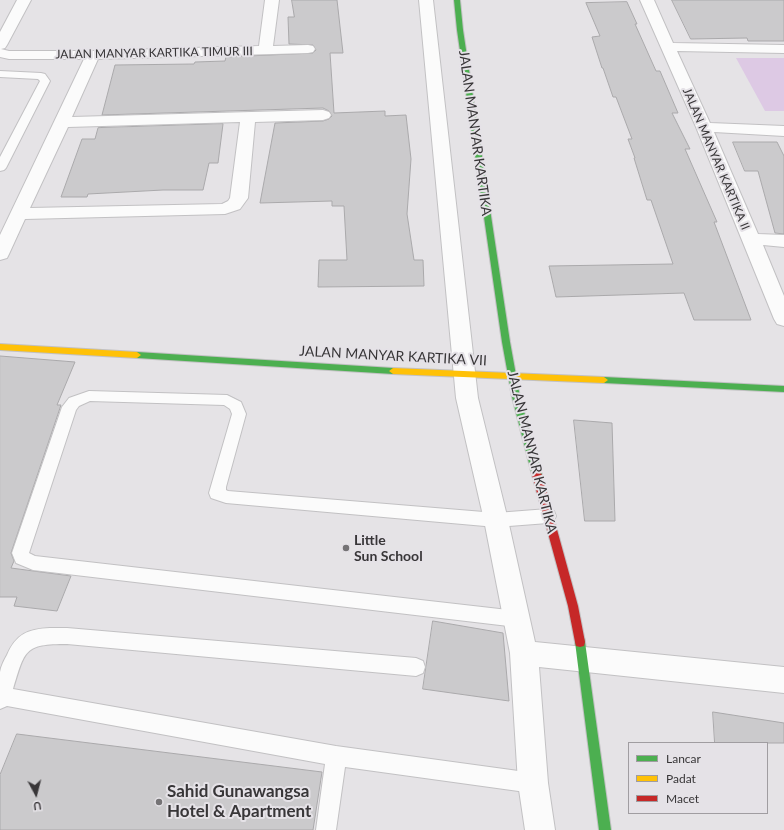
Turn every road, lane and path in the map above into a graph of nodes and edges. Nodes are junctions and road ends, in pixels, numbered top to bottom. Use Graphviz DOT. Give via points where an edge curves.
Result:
graph roads {
  1 [pos="24,0"];
  2 [pos="272,0"];
  3 [pos="426,0"];
  4 [pos="457,0"];
  5 [pos="647,0"];
  6 [pos="0,45"];
  7 [pos="668,47"];
  8 [pos="308,49"];
  9 [pos="784,49"];
  10 [pos="265,51"];
  11 [pos="0,53"];
  12 [pos="93,55"];
  13 [pos="0,74"];
  14 [pos="323,115"];
  15 [pos="248,117"];
  16 [pos="62,122"];
  17 [pos="704,127"];
  18 [pos="784,131"];
  19 [pos="0,168"];
  20 [pos="19,214"];
  21 [pos="750,239"];
  22 [pos="784,240"];
  23 [pos="0,254"];
  24 [pos="784,319"];
  25 [pos="0,347"];
  26 [pos="464,375"];
  27 [pos="512,375"];
  28 [pos="784,389"];
  29 [pos="548,516"];
  30 [pos="496,520"];
  31 [pos="517,619"];
  32 [pos="524,653"];
  33 [pos="584,658"];
  34 [pos="416,667"];
  35 [pos="784,680"];
  36 [pos="1,698"];
  37 [pos="336,756"];
  38 [pos="533,783"];
  39 [pos="326,830"];
  40 [pos="540,830"];
  41 [pos="605,830"];
  1 -- 6 [label="street"];
  2 -- 10 [label="street"];
  3 -- 26 [label="street"];
  4 -- 27 [label="street, JALAN MANYAR KARTIKA"];
  5 -- 7 [label="street, JALAN MANYAR KARTIKA II"];
  7 -- 9 [label="street"];
  7 -- 17 [label="street, JALAN MANYAR KARTIKA II"];
  8 -- 10 [label="street, JALAN MANYAR KARTIKA TIMUR III"];
  10 -- 12 [label="street, JALAN MANYAR KARTIKA TIMUR III"];
  11 -- 12 [label="street, JALAN MANYAR KARTIKA TIMUR III"];
  12 -- 16 [label="street"];
  13 -- 19 [label="lane" via="41,76 44,81"];
  14 -- 15 [label="street"];
  15 -- 16 [label="street"];
  15 -- 20 [label="street" via="239,198 234,205 225,209"];
  16 -- 20 [label="street"];
  17 -- 18 [label="street"];
  17 -- 21 [label="street, JALAN MANYAR KARTIKA II"];
  20 -- 23 [label="street"];
  21 -- 22 [label="street"];
  21 -- 24 [label="street, JALAN MANYAR KARTIKA II"];
  25 -- 26 [label="street, JALAN MANYAR KARTIKA VII"];
  26 -- 27 [label="street, JALAN MANYAR KARTIKA VII"];
  26 -- 30 [label="street"];
  27 -- 28 [label="street, JALAN MANYAR KARTIKA VII"];
  27 -- 29 [label="street, JALAN MANYAR KARTIKA"];
  29 -- 30 [label="lane"];
  29 -- 33 [label="street, JALAN MANYAR KARTIKA" via="573,606"];
  30 -- 31 [label="street"];
  30 -- 31 [label="lane" via="226,497 217,493 239,414 236,406 227,400 89,396 69,407 20,554 22,558 33,563"];
  31 -- 32 [label="street"];
  32 -- 33 [label="street"];
  32 -- 38 [label="street"];
  33 -- 35 [label="street"];
  33 -- 41 [label="street, JALAN MANYAR KARTIKA"];
  34 -- 36 [label="lane" via="67,636 40,637 24,643 14,661"];
  36 -- 37 [label="lane"];
  37 -- 38 [label="lane"];
  37 -- 39 [label="lane"];
  38 -- 40 [label="street"];
}
